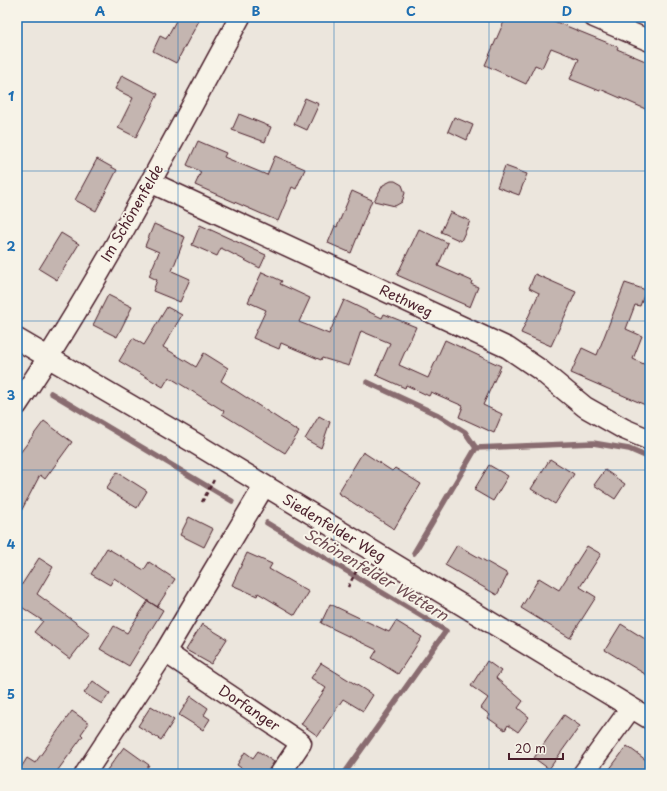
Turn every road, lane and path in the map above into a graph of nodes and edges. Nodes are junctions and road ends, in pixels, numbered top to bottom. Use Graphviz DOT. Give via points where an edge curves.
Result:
graph roads {
  1 [pos="240,17"];
  2 [pos="594,17"];
  3 [pos="650,41"];
  4 [pos="150,182"];
  5 [pos="17,339"];
  6 [pos="48,358"];
  7 [pos="17,405"];
  8 [pos="650,440"];
  9 [pos="215,477"];
  10 [pos="264,486"];
  11 [pos="202,502"];
  12 [pos="359,565"];
  13 [pos="348,587"];
  14 [pos="166,652"];
  15 [pos="631,708"];
  16 [pos="650,719"];
  17 [pos="85,774"];
  18 [pos="280,774"];
  19 [pos="584,774"];
  1 -- 4 [label="street, Im Schönenfelde"];
  2 -- 3 [label="street"];
  4 -- 6 [label="street, Im Schönenfelde"];
  4 -- 8 [label="street, Rethweg" via="508,348 539,369 585,407"];
  5 -- 6 [label="street, Siedenfelder Weg"];
  6 -- 7 [label="street, Im Schönenfelde"];
  6 -- 10 [label="street, Siedenfelder Weg"];
  9 -- 11 [label="path"];
  10 -- 14 [label="street"];
  10 -- 15 [label="street, Siedenfelder Weg"];
  12 -- 13 [label="path"];
  14 -- 17 [label="street"];
  14 -- 18 [label="street, Dorfanger" via="301,743"];
  15 -- 16 [label="street, Siedenfelder Weg"];
  15 -- 19 [label="street"];
}
